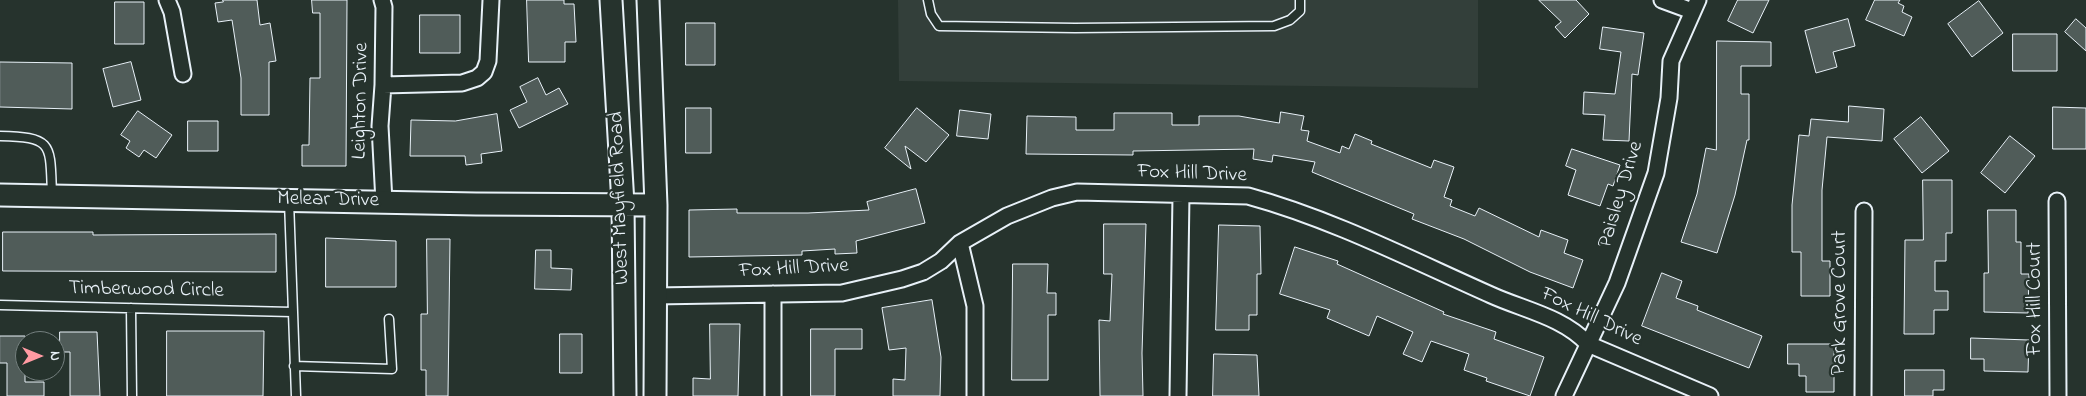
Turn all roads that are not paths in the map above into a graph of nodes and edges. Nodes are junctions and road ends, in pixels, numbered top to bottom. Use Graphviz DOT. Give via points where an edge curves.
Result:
graph roads {
  1 [pos="167,0"];
  2 [pos="382,0"];
  3 [pos="491,0"];
  4 [pos="611,0"];
  5 [pos="648,0"];
  6 [pos="928,0"];
  7 [pos="1300,0"];
  8 [pos="1662,0"];
  9 [pos="1695,6"];
  10 [pos="183,74"];
  11 [pos="383,85"];
  12 [pos="0,136"];
  13 [pos="0,195"];
  14 [pos="1181,195"];
  15 [pos="52,196"];
  16 [pos="288,200"];
  17 [pos="2057,201"];
  18 [pos="384,202"];
  19 [pos="623,204"];
  20 [pos="656,205"];
  21 [pos="1864,211"];
  22 [pos="960,243"];
  23 [pos="774,294"];
  24 [pos="654,296"];
  25 [pos="0,305"];
  26 [pos="131,308"];
  27 [pos="292,312"];
  28 [pos="389,319"];
  29 [pos="1588,344"];
  30 [pos="294,366"];
  31 [pos="132,396"];
  32 [pos="296,396"];
  33 [pos="625,396"];
  34 [pos="655,396"];
  35 [pos="774,396"];
  36 [pos="975,396"];
  37 [pos="1178,396"];
  38 [pos="1564,396"];
  39 [pos="1710,396"];
  40 [pos="1863,396"];
  41 [pos="2058,396"];
  1 -- 10 [label="street"];
  2 -- 11 [label="street, Leighton Drive"];
  3 -- 11 [label="street" via="488,61 484,72 477,78 462,83"];
  4 -- 19 [label="main road, West Mayfield Road"];
  5 -- 20 [label="main road, West Mayfield Road"];
  6 -- 7 [label="lane" via="931,14 939,26 1074,28 1274,26 1290,20 1300,11"];
  8 -- 9 [label="street"];
  9 -- 29 [label="street, Paisley Drive" via="1671,60 1669,98 1656,173 1617,283"];
  11 -- 18 [label="street, Leighton Drive" via="380,126"];
  12 -- 15 [label="lane" via="29,136 44,144 51,162"];
  13 -- 15 [label="main road, Melear Drive"];
  14 -- 22 [label="street, Fox Hill Drive" via="1077,192 1007,216"];
  14 -- 29 [label="street, Fox Hill Drive" via="1248,196 1272,203 1553,319 1577,332"];
  14 -- 37 [label="street"];
  15 -- 16 [label="main road, Melear Drive"];
  16 -- 18 [label="main road, Melear Drive"];
  16 -- 27 [label="lane"];
  17 -- 41 [label="street, Fox Hill Court"];
  18 -- 19 [label="main road, Melear Drive"];
  19 -- 20 [label="main road, Melear Drive"];
  19 -- 33 [label="main road, West Mayfield Road"];
  20 -- 24 [label="main road, West Mayfield Road"];
  21 -- 40 [label="street, Park Grove Court"];
  22 -- 23 [label="street, Fox Hill Drive" via="941,261 902,279 842,293"];
  22 -- 36 [label="street" via="975,306"];
  23 -- 24 [label="street, Fox Hill Drive"];
  23 -- 35 [label="street"];
  24 -- 34 [label="main road, West Mayfield Road"];
  25 -- 26 [label="lane, Timberwood Circle"];
  26 -- 27 [label="lane, Timberwood Circle"];
  26 -- 31 [label="lane"];
  27 -- 30 [label="lane"];
  28 -- 30 [label="lane" via="392,369"];
  29 -- 38 [label="street, Paisley Drive"];
  29 -- 39 [label="street, Fox Hill Drive"];
  30 -- 32 [label="lane"];
}
